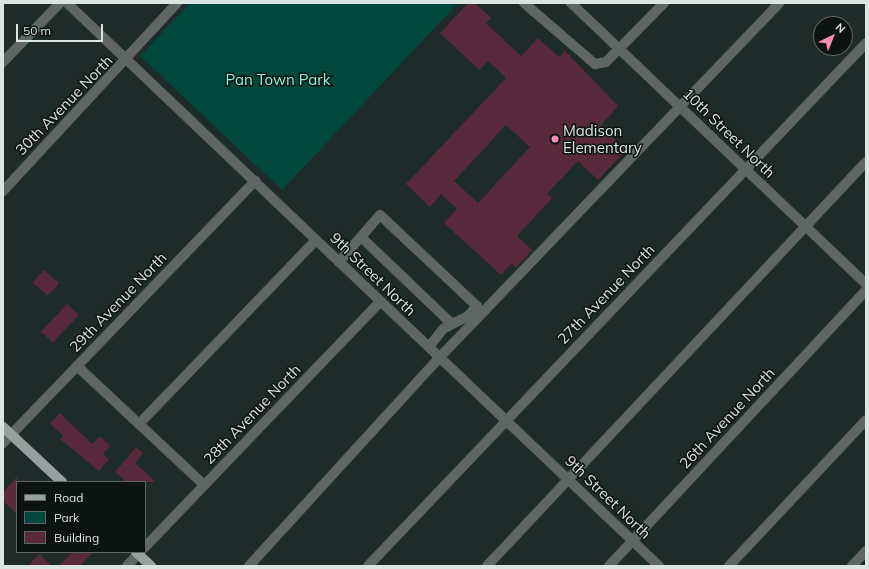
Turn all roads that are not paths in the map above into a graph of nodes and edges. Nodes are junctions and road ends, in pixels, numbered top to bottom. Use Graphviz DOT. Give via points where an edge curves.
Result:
graph roads {
  1 [pos="60,3"];
  2 [pos="67,3"];
  3 [pos="177,3"];
  4 [pos="524,3"];
  5 [pos="571,3"];
  6 [pos="664,3"];
  7 [pos="779,3"];
  8 [pos="866,43"];
  9 [pos="620,49"];
  10 [pos="128,60"];
  11 [pos="3,62"];
  12 [pos="680,107"];
  13 [pos="866,162"];
  14 [pos="746,169"];
  15 [pos="255,181"];
  16 [pos="3,192"];
  17 [pos="805,226"];
  18 [pos="361,237"];
  19 [pos="316,240"];
  20 [pos="339,262"];
  21 [pos="866,284"];
  22 [pos="866,290"];
  23 [pos="380,302"];
  24 [pos="452,324"];
  25 [pos="429,347"];
  26 [pos="440,358"];
  27 [pos="77,366"];
  28 [pos="866,420"];
  29 [pos="507,421"];
  30 [pos="139,424"];
  31 [pos="3,427"];
  32 [pos="11,435"];
  33 [pos="3,443"];
  34 [pos="568,480"];
  35 [pos="61,481"];
  36 [pos="204,485"];
  37 [pos="633,541"];
  38 [pos="146,545"];
  39 [pos="866,551"];
  40 [pos="138,553"];
  41 [pos="142,553"];
  42 [pos="127,566"];
  43 [pos="152,566"];
  44 [pos="249,566"];
  45 [pos="368,566"];
  46 [pos="487,566"];
  47 [pos="609,566"];
  48 [pos="659,566"];
  49 [pos="729,566"];
  50 [pos="852,566"];
  1 -- 11 [label="street"];
  2 -- 10 [label="street, 9th Street North"];
  3 -- 10 [label="street, 30th Avenue North" via="135,47"];
  4 -- 9 [label="street" via="595,64 606,62"];
  5 -- 9 [label="street, 10th Street North"];
  6 -- 9 [label="street"];
  7 -- 12 [label="street"];
  8 -- 14 [label="street, 27th Avenue North"];
  9 -- 12 [label="street, 10th Street North"];
  10 -- 15 [label="street, 9th Street North"];
  10 -- 16 [label="street, 30th Avenue North"];
  12 -- 14 [label="street, 10th Street North"];
  12 -- 26 [label="street"];
  13 -- 17 [label="street"];
  14 -- 17 [label="street, 10th Street North"];
  14 -- 29 [label="street, 27th Avenue North"];
  15 -- 19 [label="street, 9th Street North"];
  15 -- 27 [label="street, 29th Avenue North"];
  17 -- 21 [label="street, 10th Street North"];
  17 -- 34 [label="street"];
  18 -- 20 [label="street"];
  18 -- 24 [label="street"];
  18 -- 24 [label="street" via="380,215 477,306 468,316"];
  19 -- 20 [label="street, 9th Street North"];
  19 -- 30 [label="street"];
  20 -- 23 [label="street, 9th Street North"];
  22 -- 37 [label="street, 26th Avenue North"];
  23 -- 25 [label="street, 9th Street North"];
  23 -- 36 [label="street, 28th Avenue North"];
  24 -- 25 [label="street"];
  25 -- 26 [label="street, 9th Street North"];
  26 -- 29 [label="street, 9th Street North"];
  26 -- 44 [label="street"];
  27 -- 30 [label="street"];
  27 -- 32 [label="street, 29th Avenue North"];
  28 -- 49 [label="street"];
  29 -- 34 [label="street, 9th Street North"];
  29 -- 45 [label="street, 27th Avenue North"];
  30 -- 36 [label="street"];
  31 -- 32 [label="main road"];
  32 -- 33 [label="street, 29th Avenue North"];
  32 -- 35 [label="main road"];
  34 -- 37 [label="street, 9th Street North"];
  34 -- 46 [label="street"];
  36 -- 38 [label="street, 28th Avenue North"];
  37 -- 47 [label="street, 26th Avenue North"];
  37 -- 48 [label="street, 9th Street North"];
  39 -- 50 [label="street"];
  40 -- 42 [label="street, 28th Avenue North"];
  41 -- 43 [label="main road"];
}
